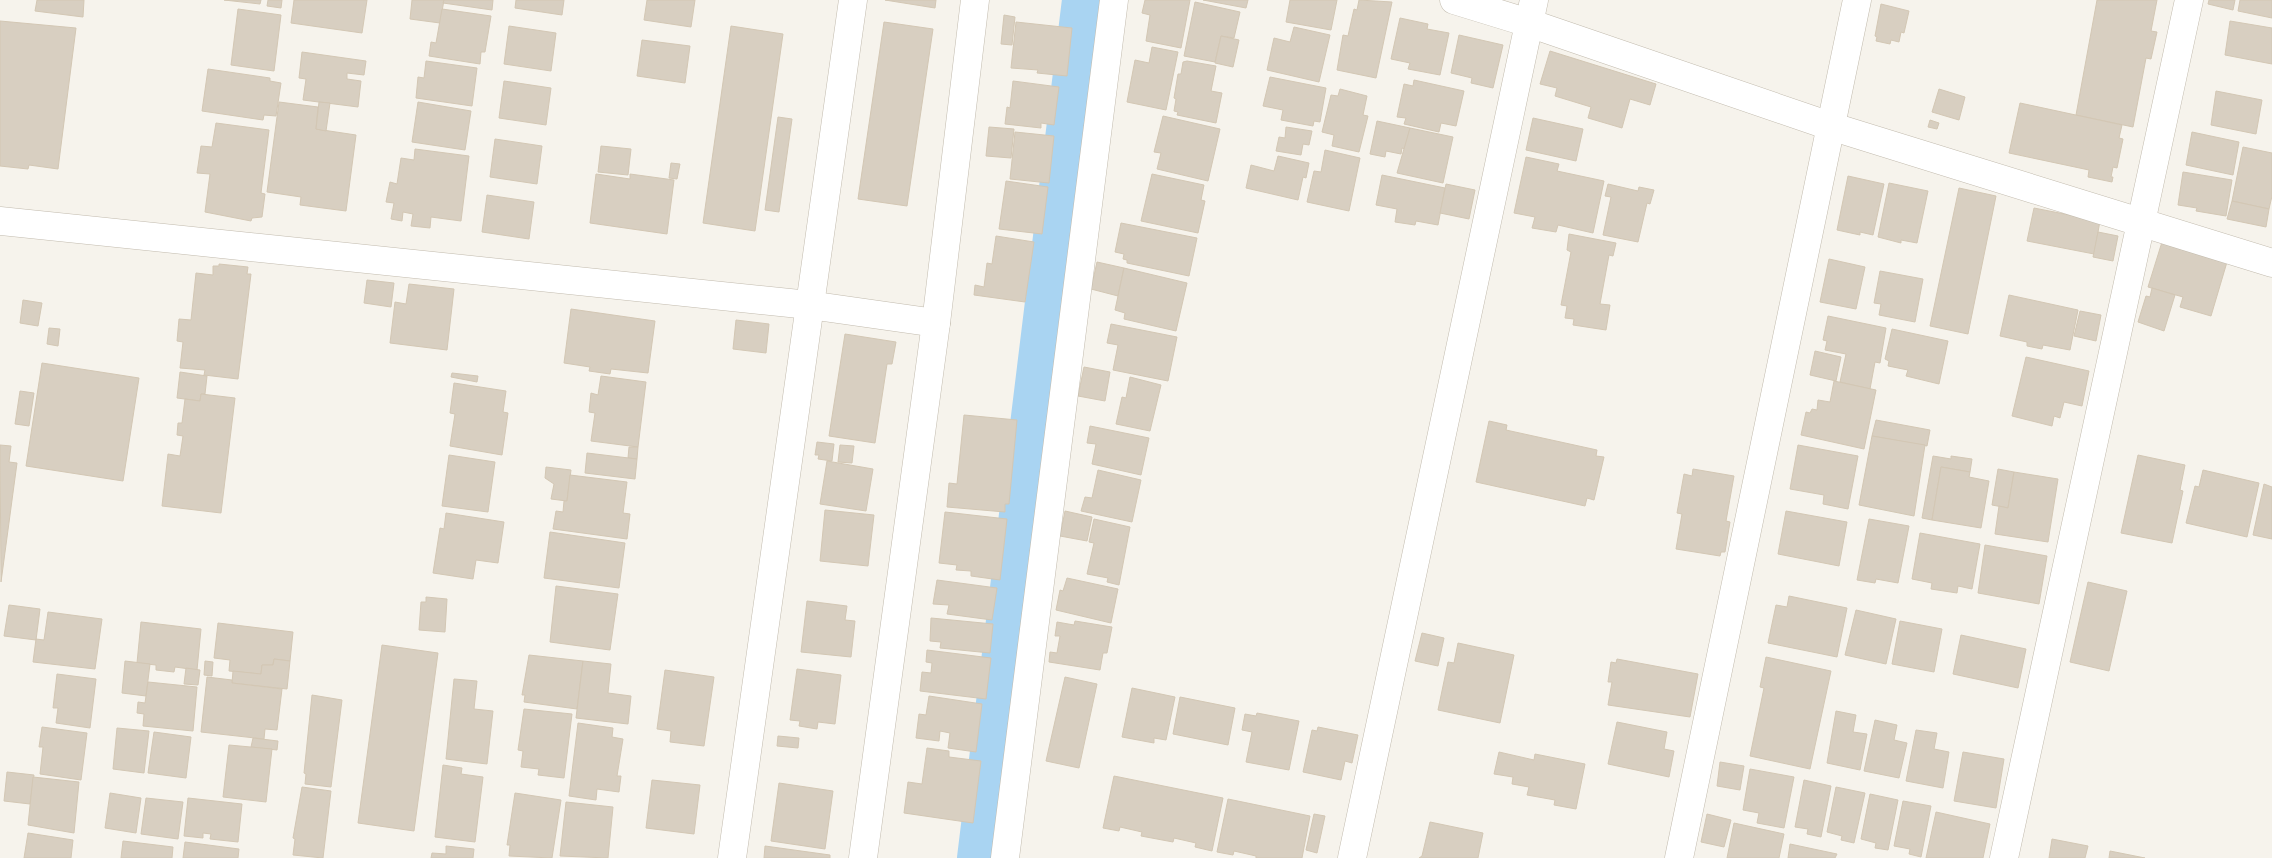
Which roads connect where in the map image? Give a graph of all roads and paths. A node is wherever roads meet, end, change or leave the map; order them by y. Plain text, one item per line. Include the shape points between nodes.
1 (853, 0) edge
2 (975, 0) edge
3 (1114, 0) edge
4 (1454, 0) edge
5 (1857, 0) edge
6 (2189, 0) edge
7 (1532, 11) edge
8 (1830, 126) junction
9 (0, 221) edge
10 (2140, 221) junction
11 (2272, 263) edge
12 (809, 305) junction
13 (936, 323) junction
14 (732, 858) edge
15 (863, 858) edge
16 (1005, 858) edge
17 (1352, 858) edge
18 (1679, 858) edge
19 (2004, 858) edge

1 - 12 street
2 - 13 street
3 - 16 street
4 - 7 street
5 - 8 street
6 - 10 street
7 - 8 street
7 - 17 street
8 - 10 street
8 - 18 street
9 - 12 street
10 - 11 street
10 - 19 street
12 - 13 street
12 - 14 street
13 - 15 street

